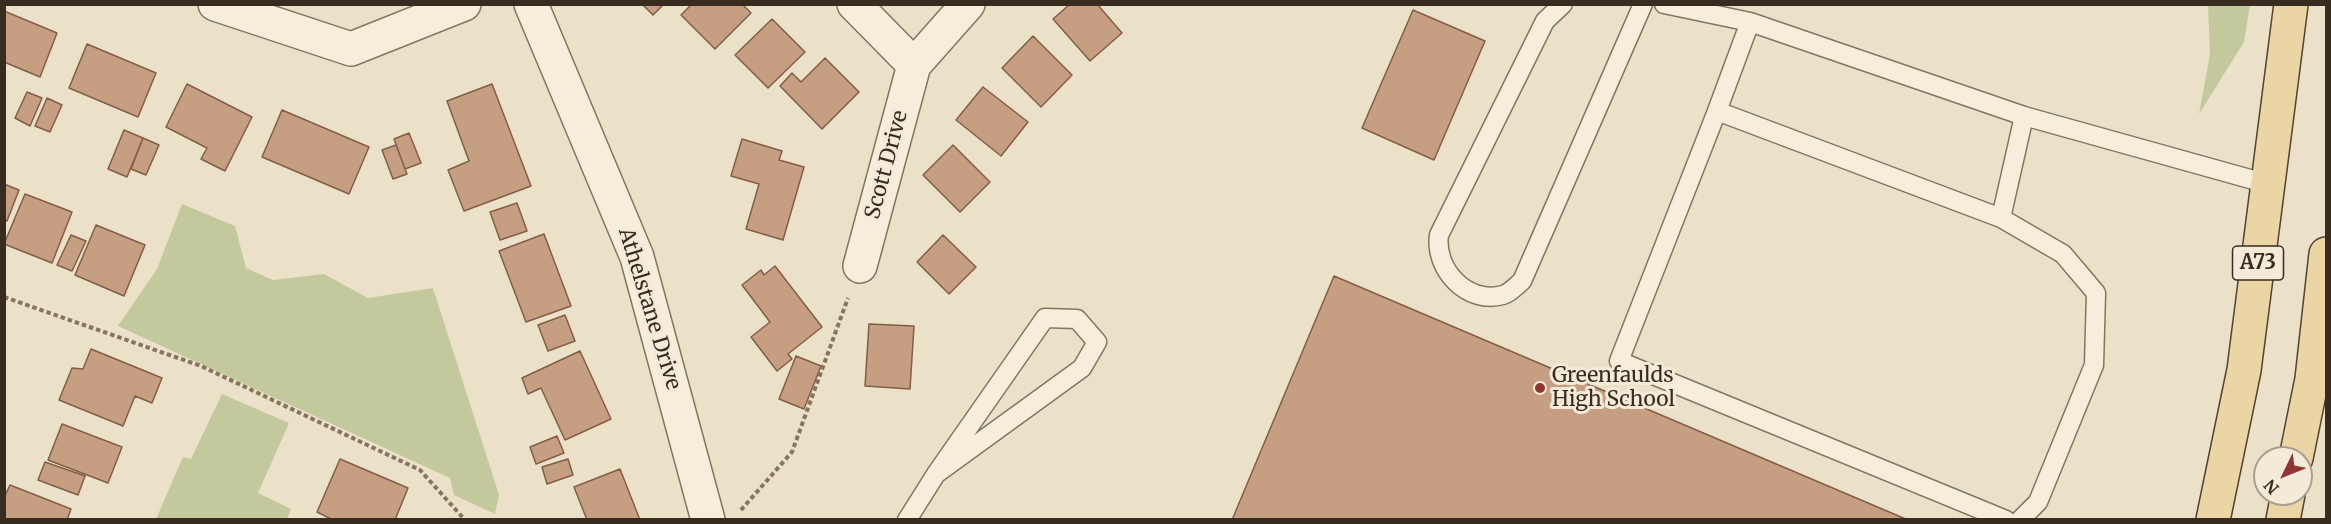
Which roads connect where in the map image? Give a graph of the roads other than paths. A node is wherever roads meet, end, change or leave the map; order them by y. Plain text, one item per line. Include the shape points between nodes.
1 (215, 4) edge
2 (464, 4) edge
3 (531, 4) edge
4 (854, 4) edge
5 (968, 4) edge
6 (1563, 4) edge
7 (1643, 4) edge
8 (1664, 4) edge
9 (2291, 4) edge
10 (1750, 22) junction
11 (914, 65) junction
12 (1717, 111) junction
13 (2024, 116) junction
14 (2268, 184) junction
15 (2001, 218) junction
16 (2326, 254) edge
17 (860, 266) road end
18 (2298, 446) edge
19 (936, 474) junction
20 (708, 519) edge
21 (908, 519) edge
22 (2006, 519) edge
23 (2020, 519) edge
24 (2212, 519) edge

1 - 2 street via 351,50
3 - 20 street, Athelstane Drive via 638,257
4 - 11 street
5 - 11 street, Scott Drive
6 - 7 lane via 1545,21 1439,235 1437,246 1442,264 1453,281 1471,293 1506,295 1522,281
8 - 10 lane
9 - 14 main road, A73
10 - 12 lane
10 - 13 lane
11 - 17 street, Scott Drive
12 - 15 lane
12 - 22 lane via 1620,361
13 - 14 lane
13 - 15 lane
14 - 24 main road, A73 via 2244,370
15 - 23 lane via 2062,254 2096,293 2094,364 2038,502
16 - 18 main road via 2312,379
19 - 19 lane via 1045,318 1077,319 1097,342 1082,368
19 - 21 lane

